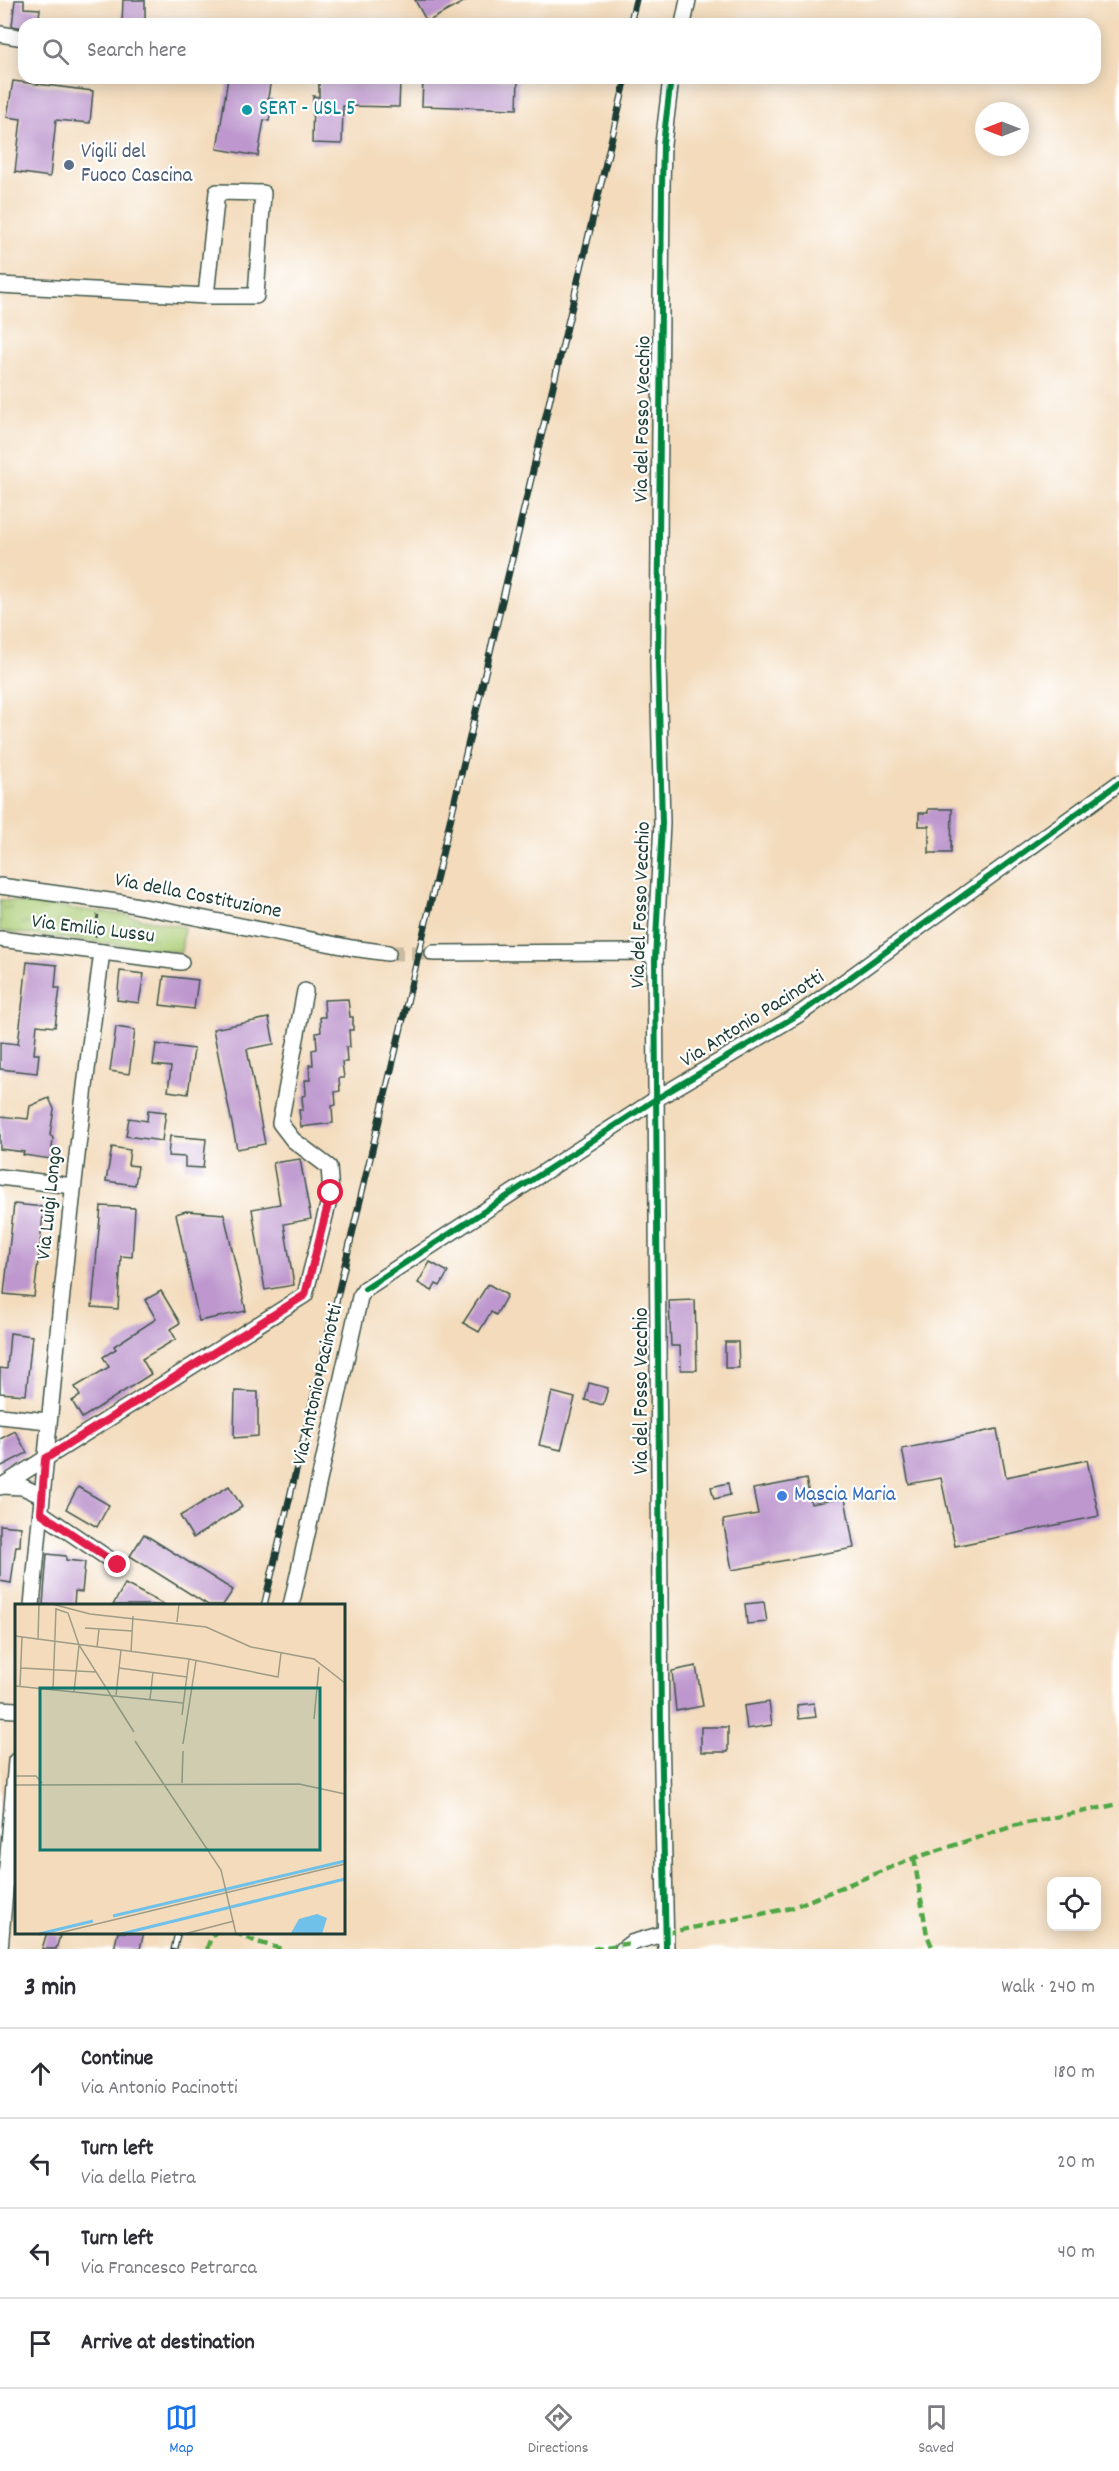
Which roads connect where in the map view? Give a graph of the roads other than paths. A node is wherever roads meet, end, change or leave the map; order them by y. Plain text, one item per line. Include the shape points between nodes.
1 (688, 0) edge
2 (684, 18) edge
3 (0, 34) edge
4 (18, 37) edge
5 (670, 84) edge
6 (0, 285) edge
7 (206, 296) junction
8 (1119, 783) edge
9 (0, 886) edge
10 (0, 939) edge
11 (98, 952) junction
12 (433, 952) tunnel mouth
13 (388, 953) tunnel mouth
14 (656, 960) junction
15 (181, 962) dead end
16 (305, 991) dead end
17 (656, 1099) junction
18 (0, 1177) edge
19 (73, 1186) junction
20 (0, 1416) edge
21 (48, 1421) junction
22 (45, 1459) junction
23 (1, 1487) edge
24 (42, 1496) junction
25 (41, 1513) junction
26 (118, 1565) dead end
27 (32, 1604) edge
28 (291, 1604) edge
29 (0, 1709) edge
30 (15, 1710) edge
31 (15, 1770) edge
32 (5, 1856) edge
33 (666, 1933) junction
34 (0, 1949) edge
35 (623, 1949) edge
36 (666, 1949) edge

1 - 2 street
3 - 4 street
5 - 14 street, Via del Fosso Vecchio via 662,176 658,664 662,823
6 - 7 street
7 - 7 street via 217,192 263,193 256,296
8 - 17 street, Via Antonio Pacinotti via 801,1013
9 - 13 street, Via della Costituzione via 99,900
10 - 11 street, Via Emilio Lussu
11 - 15 street, Via Emilio Lussu
11 - 19 street, Via Luigi Longo
12 - 14 street via 635,952 650,954
14 - 17 street, Via del Fosso Vecchio
16 - 22 street, Via Antonio Pacinotti via 280,1123 293,1140 329,1167 331,1179 331,1193 305,1295
17 - 28 street, Via Antonio Pacinotti via 365,1289 357,1309
17 - 33 street, Via del Fosso Vecchio
18 - 19 street
19 - 21 street, Via Luigi Longo
20 - 21 street
21 - 22 street, Via Luigi Longo
22 - 23 street, Via Antonio Pacinotti
22 - 24 street, Via Luigi Longo
23 - 24 street, Via Antonio Pacinotti via 23,1487
24 - 25 street, Via Luigi Longo
25 - 26 street
25 - 27 street, Via Luigi Longo
29 - 30 street
31 - 32 street
32 - 34 street
33 - 35 street
33 - 36 street, Via del Fosso Vecchio

